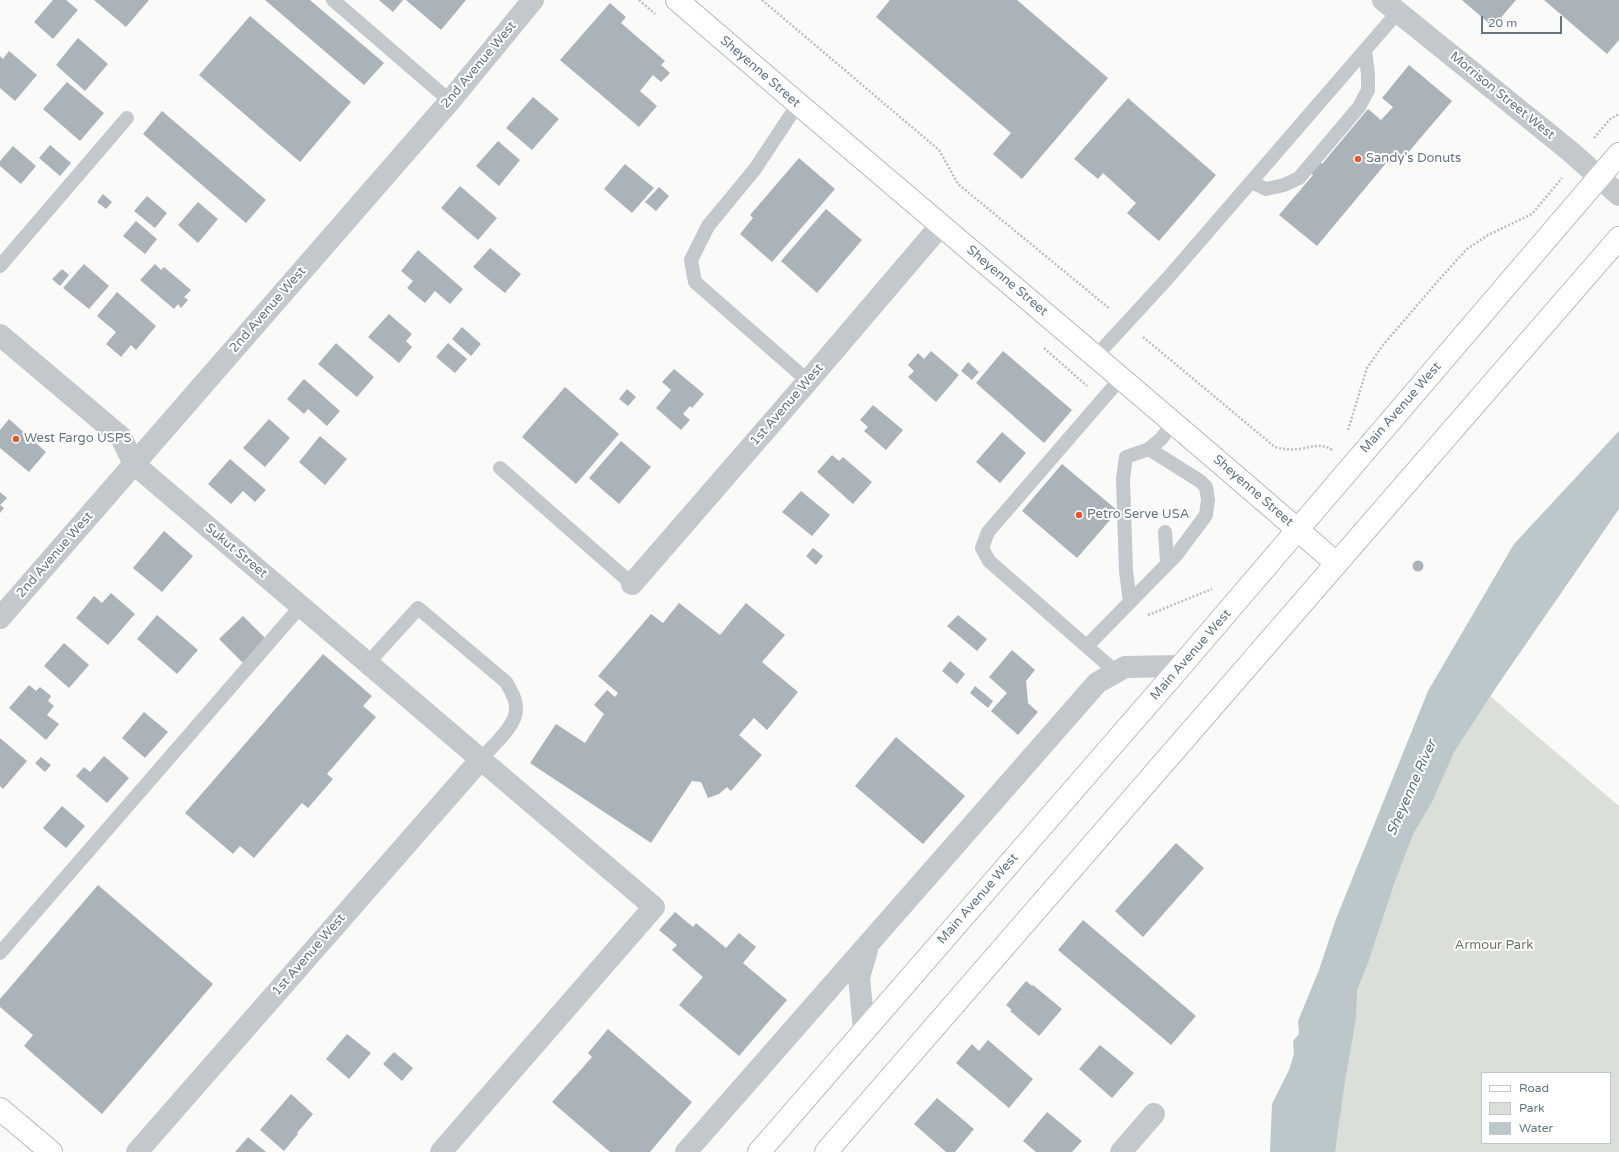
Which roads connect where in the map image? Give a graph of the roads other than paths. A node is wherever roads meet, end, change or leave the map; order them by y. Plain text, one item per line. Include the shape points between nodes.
1 (333, 0) edge
2 (533, 0) edge
3 (677, 0) edge
4 (1390, 6) edge
5 (1365, 50) junction
6 (450, 101) junction
7 (798, 104) junction
8 (127, 118) dead end
9 (1619, 154) edge
10 (1599, 177) junction
11 (1251, 182) junction
12 (1619, 195) edge
13 (941, 224) junction
14 (1619, 238) edge
15 (0, 266) edge
16 (0, 335) edge
17 (1096, 356) junction
18 (1121, 378) junction
19 (808, 381) junction
20 (1173, 423) junction
21 (1157, 458) junction
22 (134, 464) junction
23 (500, 468) dead end
24 (1298, 530) junction
25 (1165, 532) dead end
26 (1167, 563) junction
27 (1336, 563) junction
28 (632, 584) joint
29 (1130, 602) junction
30 (302, 606) junction
31 (0, 618) edge
32 (1087, 646) junction
33 (368, 663) junction
34 (1181, 666) junction
35 (1116, 672) junction
36 (481, 759) junction
37 (869, 945) junction
38 (0, 953) edge
39 (864, 1030) junction
40 (0, 1109) edge
41 (1154, 1114) dead end
42 (51, 1152) edge
43 (137, 1152) edge
44 (441, 1152) edge
45 (686, 1152) edge
46 (759, 1152) edge
47 (826, 1152) edge
48 (1121, 1152) edge

1 - 6 lane
2 - 6 street, 2nd Avenue West
3 - 7 main road, Sheyenne Street
4 - 5 lane
4 - 10 street, Morrison Street West
5 - 11 lane
5 - 11 lane via 1368,90 1359,107 1299,178 1284,186 1266,189
6 - 22 street, 2nd Avenue West
7 - 13 main road, Sheyenne Street
7 - 19 lane via 755,169 708,226 692,260 695,282
8 - 15 lane
9 - 10 main road, Main Avenue West
10 - 12 street, Morrison Street West
10 - 24 main road, Main Avenue West
11 - 17 lane
13 - 17 main road, Sheyenne Street
13 - 19 street, 1st Avenue West
14 - 27 main road
16 - 22 street, Sukut Street via 121,437
17 - 18 main road, Sheyenne Street
18 - 20 main road, Sheyenne Street
18 - 32 lane via 988,532 982,548 989,561
19 - 28 street, 1st Avenue West
20 - 21 lane via 1161,439
20 - 24 main road, Sheyenne Street
21 - 26 lane via 1200,481 1206,488 1208,500 1206,515 1177,554
21 - 29 lane via 1126,457 1122,479
22 - 30 street, Sukut Street
22 - 31 street, 2nd Avenue West
23 - 28 lane
24 - 27 main road, Sheyenne Street
24 - 34 main road, Main Avenue West
25 - 26 lane
26 - 29 lane
27 - 47 main road
29 - 32 lane
30 - 33 street, Sukut Street
30 - 38 lane
32 - 35 lane
33 - 36 street, Sukut Street
33 - 36 lane via 418,608 506,682 514,697 516,711 513,723
34 - 35 street via 1125,667
34 - 39 main road, Main Avenue West
35 - 37 street via 1097,683
36 - 43 street, 1st Avenue West
36 - 44 street, Sukut Street via 654,907
37 - 39 street via 859,977
37 - 45 street
39 - 46 main road, Main Avenue West
40 - 42 main road
41 - 48 street

